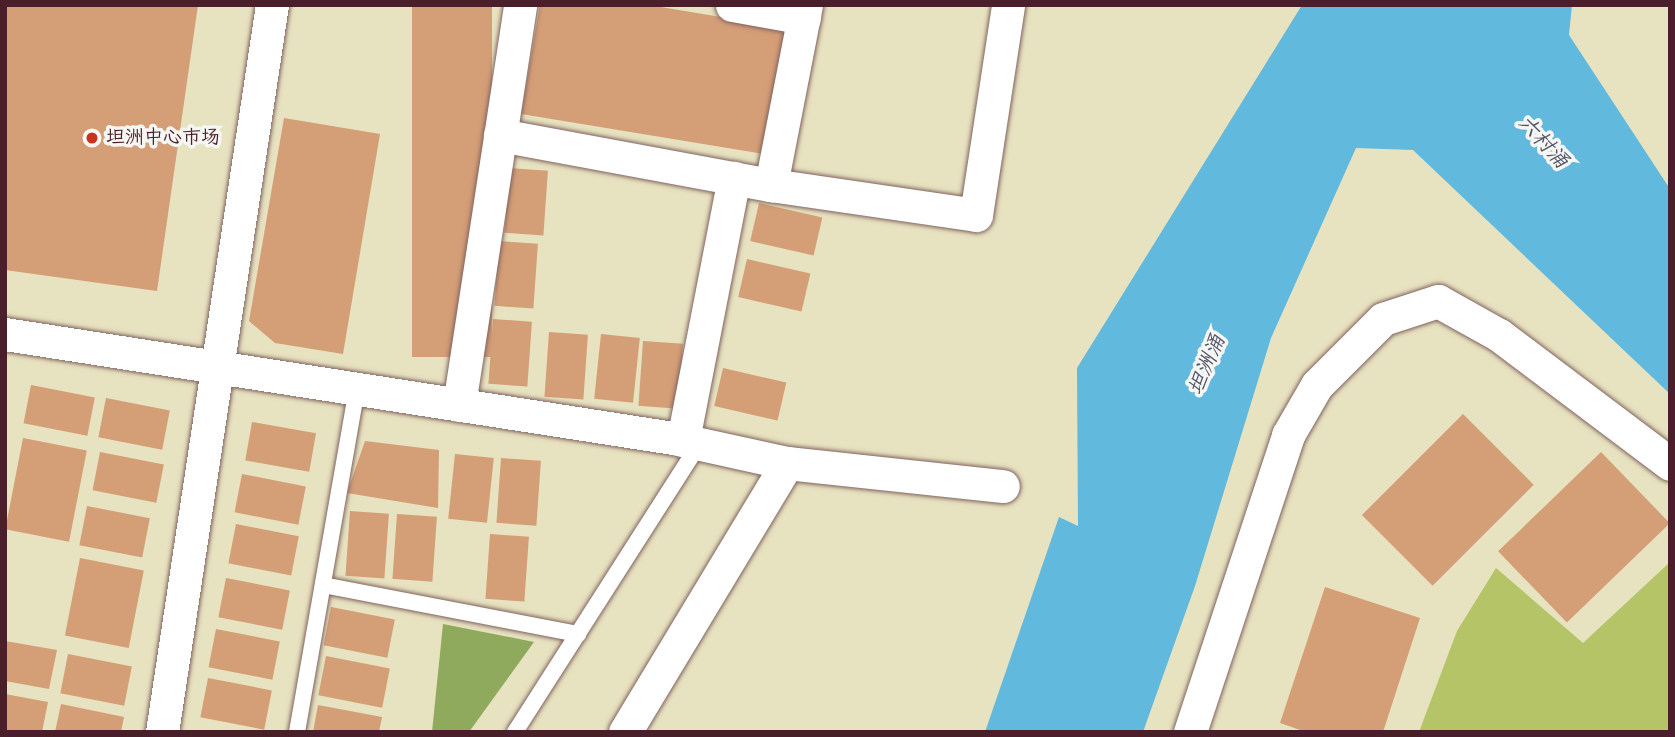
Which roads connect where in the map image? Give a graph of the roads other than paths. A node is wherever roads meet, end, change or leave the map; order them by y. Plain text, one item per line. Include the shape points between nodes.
1 (272, 5) edge
2 (520, 5) edge
3 (732, 5) edge
4 (1008, 5) edge
5 (805, 11) edge
6 (499, 135) junction
7 (734, 178) junction
8 (771, 185) junction
9 (6, 340) edge
10 (214, 367) junction
11 (357, 389) junction
12 (459, 405) junction
13 (691, 442) junction
14 (787, 463) junction
15 (1670, 464) edge
16 (1003, 486) dead end
17 (323, 585) junction
18 (578, 634) junction
19 (162, 732) edge
20 (298, 732) edge
21 (515, 732) edge
22 (625, 732) edge
23 (1190, 732) edge

1 - 10 street
2 - 6 street
3 - 5 street
4 - 8 street via 976,215
5 - 8 street
6 - 7 street
6 - 12 street
7 - 8 street
7 - 13 street
9 - 10 street
10 - 11 street
10 - 19 street
11 - 12 street
11 - 17 lane
12 - 13 street
13 - 14 street
13 - 18 lane
14 - 16 street
14 - 22 street
15 - 23 street via 1499,335 1438,301 1384,319 1317,385 1288,435
17 - 18 lane
17 - 20 lane
18 - 21 lane

